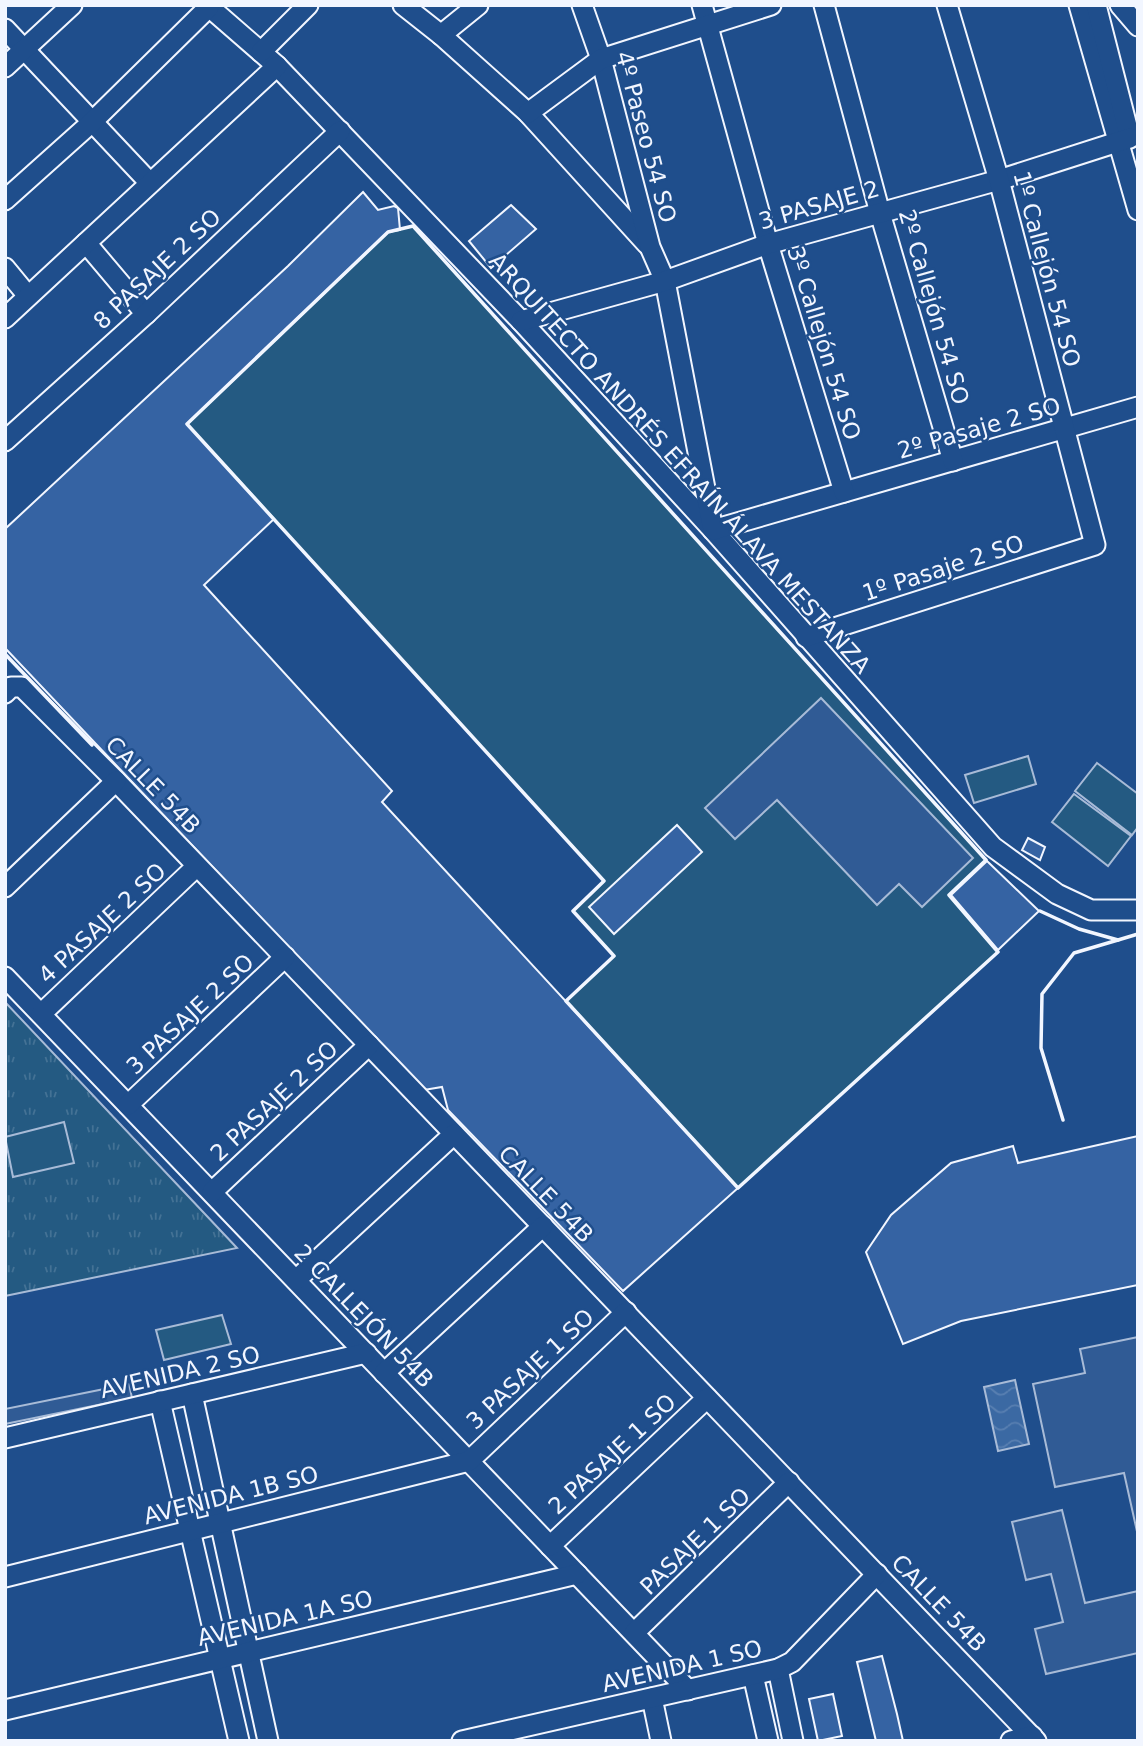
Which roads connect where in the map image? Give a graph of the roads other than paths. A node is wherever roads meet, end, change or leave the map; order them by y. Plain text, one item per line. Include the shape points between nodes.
1 (72, 5) edge
2 (308, 5) edge
3 (403, 5) edge
4 (478, 5) edge
5 (582, 5) edge
6 (771, 5) edge
7 (824, 5) edge
8 (947, 5) edge
9 (1079, 5) edge
10 (1096, 5) edge
11 (1120, 5) edge
12 (208, 6) edge
13 (704, 15) edge
14 (1138, 26) edge
15 (5, 29) edge
16 (441, 35) junction
17 (24, 49) junction
18 (261, 51) junction
19 (601, 59) junction
20 (277, 66) junction
21 (5, 68) edge
22 (528, 113) junction
23 (91, 123) junction
24 (340, 131) junction
25 (1124, 140) junction
26 (1138, 161) edge
27 (999, 180) junction
28 (150, 183) junction
29 (5, 200) edge
30 (1138, 210) edge
31 (880, 213) junction
32 (86, 243) junction
33 (768, 244) junction
34 (650, 247) junction
35 (5, 268) edge
36 (665, 281) junction
37 (28, 296) junction
38 (146, 314) junction
39 (5, 318) edge
40 (521, 321) junction
41 (1138, 407) edge
42 (1063, 429) junction
43 (7, 437) edge
44 (953, 461) junction
45 (844, 492) junction
46 (713, 530) junction
47 (1095, 545) joint
48 (806, 637) junction
49 (11, 689) edge
50 (116, 781) junction
51 (197, 866) junction
52 (5, 887) edge
53 (1138, 910) edge
54 (285, 957) junction
55 (5, 977) edge
56 (41, 1014) junction
57 (369, 1045) junction
58 (128, 1105) junction
59 (454, 1134) junction
60 (212, 1192) junction
61 (543, 1226) junction
62 (296, 1280) junction
63 (626, 1312) junction
64 (366, 1353) junction
65 (384, 1373) junction
66 (192, 1394) junction
67 (707, 1398) junction
68 (160, 1402) junction
69 (5, 1438) edge
70 (468, 1461) junction
71 (789, 1482) junction
72 (220, 1523) junction
73 (190, 1530) junction
74 (550, 1546) junction
75 (577, 1574) junction
76 (877, 1574) junction
77 (5, 1577) edge
78 (634, 1633) junction
79 (249, 1652) junction
80 (220, 1659) junction
81 (778, 1669) junction
82 (753, 1675) junction
83 (688, 1690) junction
84 (652, 1698) junction
85 (5, 1710) edge
86 (1034, 1738) edge
87 (239, 1741) edge
88 (268, 1741) edge
89 (462, 1741) edge
90 (661, 1741) edge
91 (768, 1741) edge
92 (793, 1741) edge
93 (1011, 1741) edge

1 - 17 street
2 - 18 street
3 - 16 street
4 - 16 street
5 - 19 street, 4º Paseo 54 SO
6 - 13 street
7 - 31 street, 2º Callejón 54 SO
8 - 27 street, 1º Callejón 54 SO
9 - 25 street
10 - 25 street
11 - 14 street
12 - 18 street, ARQUITECTO ANDRÉS EFRAÍN ÁLAVA MESTANZA
12 - 23 street
13 - 19 street
13 - 33 street, 3º Callejón 54 SO
15 - 17 street
16 - 22 street
17 - 21 street
17 - 23 street
18 - 20 street, ARQUITECTO ANDRÉS EFRAÍN ÁLAVA MESTANZA
19 - 22 street
19 - 34 street, 4º Paseo 54 SO
20 - 24 street, ARQUITECTO ANDRÉS EFRAÍN ÁLAVA MESTANZA
20 - 28 street
22 - 34 street
23 - 28 street
23 - 29 street
24 - 38 street, 8 PASAJE 2 SO
24 - 40 street, ARQUITECTO ANDRÉS EFRAÍN ÁLAVA MESTANZA
25 - 26 street
25 - 27 street, 3 PASAJE 2
25 - 30 street
27 - 31 street, 3 PASAJE 2
27 - 42 street, 1º Callejón 54 SO
28 - 32 street
31 - 33 street, 3 PASAJE 2
31 - 44 street, 2º Callejón 54 SO
32 - 37 street
32 - 38 street
33 - 36 street, 3 PASAJE 2
33 - 45 street, 3º Callejón 54 SO
34 - 36 street, 4º Paseo 54 SO
35 - 37 street
36 - 40 street, 3 PASAJE 2
36 - 46 street, 4º Paseo 54 SO
37 - 39 street
38 - 43 street, 8 PASAJE 2 SO
40 - 46 street, ARQUITECTO ANDRÉS EFRAÍN ÁLAVA MESTANZA
41 - 42 street, 2º Pasaje 2 SO
42 - 44 street, 2º Pasaje 2 SO
42 - 47 street, 1º Callejón 54 SO
44 - 45 street, 2º Pasaje 2 SO
45 - 46 street, 2º Pasaje 2 SO
46 - 48 street, ARQUITECTO ANDRÉS EFRAÍN ÁLAVA MESTANZA
47 - 48 street, 1º Pasaje 2 SO
48 - 53 street, ARQUITECTO ANDRÉS EFRAÍN ÁLAVA MESTANZA via 993,847 1057,894 1091,910
49 - 50 street, CALLE 54B via 22,687
50 - 51 street, CALLE 54B
50 - 52 street
51 - 54 street, CALLE 54B
51 - 56 street, 4 PASAJE 2 SO
54 - 57 street, CALLE 54B
54 - 58 street, 3 PASAJE 2 SO
55 - 56 street, 2 CALLEJÓN 54B
56 - 58 street, 2 CALLEJÓN 54B
57 - 59 street, CALLE 54B
57 - 60 street, 2 PASAJE 2 SO
58 - 60 street, 2 CALLEJÓN 54B
59 - 61 street, CALLE 54B
59 - 62 street
60 - 62 street, 2 CALLEJÓN 54B
61 - 63 street, CALLE 54B
61 - 65 street
62 - 64 street, 2 CALLEJÓN 54B
63 - 67 street, CALLE 54B
63 - 70 street, 3 PASAJE 1 SO
64 - 65 street, 2 CALLEJÓN 54B
64 - 66 street, AVENIDA 2 SO
65 - 70 street, 2 CALLEJÓN 54B
66 - 68 street, AVENIDA 2 SO
66 - 72 street
67 - 71 street, CALLE 54B
67 - 74 street, 2 PASAJE 1 SO
68 - 69 street, AVENIDA 2 SO
68 - 73 street
70 - 72 street, AVENIDA 1B SO
70 - 74 street, 2 CALLEJÓN 54B
71 - 76 street, CALLE 54B
71 - 78 street, PASAJE 1 SO
72 - 73 street, AVENIDA 1B SO
72 - 79 street
73 - 77 street, AVENIDA 1B SO
73 - 80 street
74 - 75 street, 2 CALLEJÓN 54B
75 - 78 street, 2 CALLEJÓN 54B
75 - 79 street, AVENIDA 1A SO
76 - 81 street, AVENIDA 1 SO via 792,1662
76 - 86 street, CALLE 54B
78 - 83 street, 2 CALLEJÓN 54B
79 - 80 street, AVENIDA 1A SO
79 - 88 street
80 - 85 street, AVENIDA 1A SO
80 - 87 street
81 - 82 street, AVENIDA 1 SO
81 - 92 street
82 - 83 street, AVENIDA 1 SO
82 - 91 street
83 - 84 street, AVENIDA 1 SO
84 - 89 street, AVENIDA 1 SO
84 - 90 street
86 - 93 street

